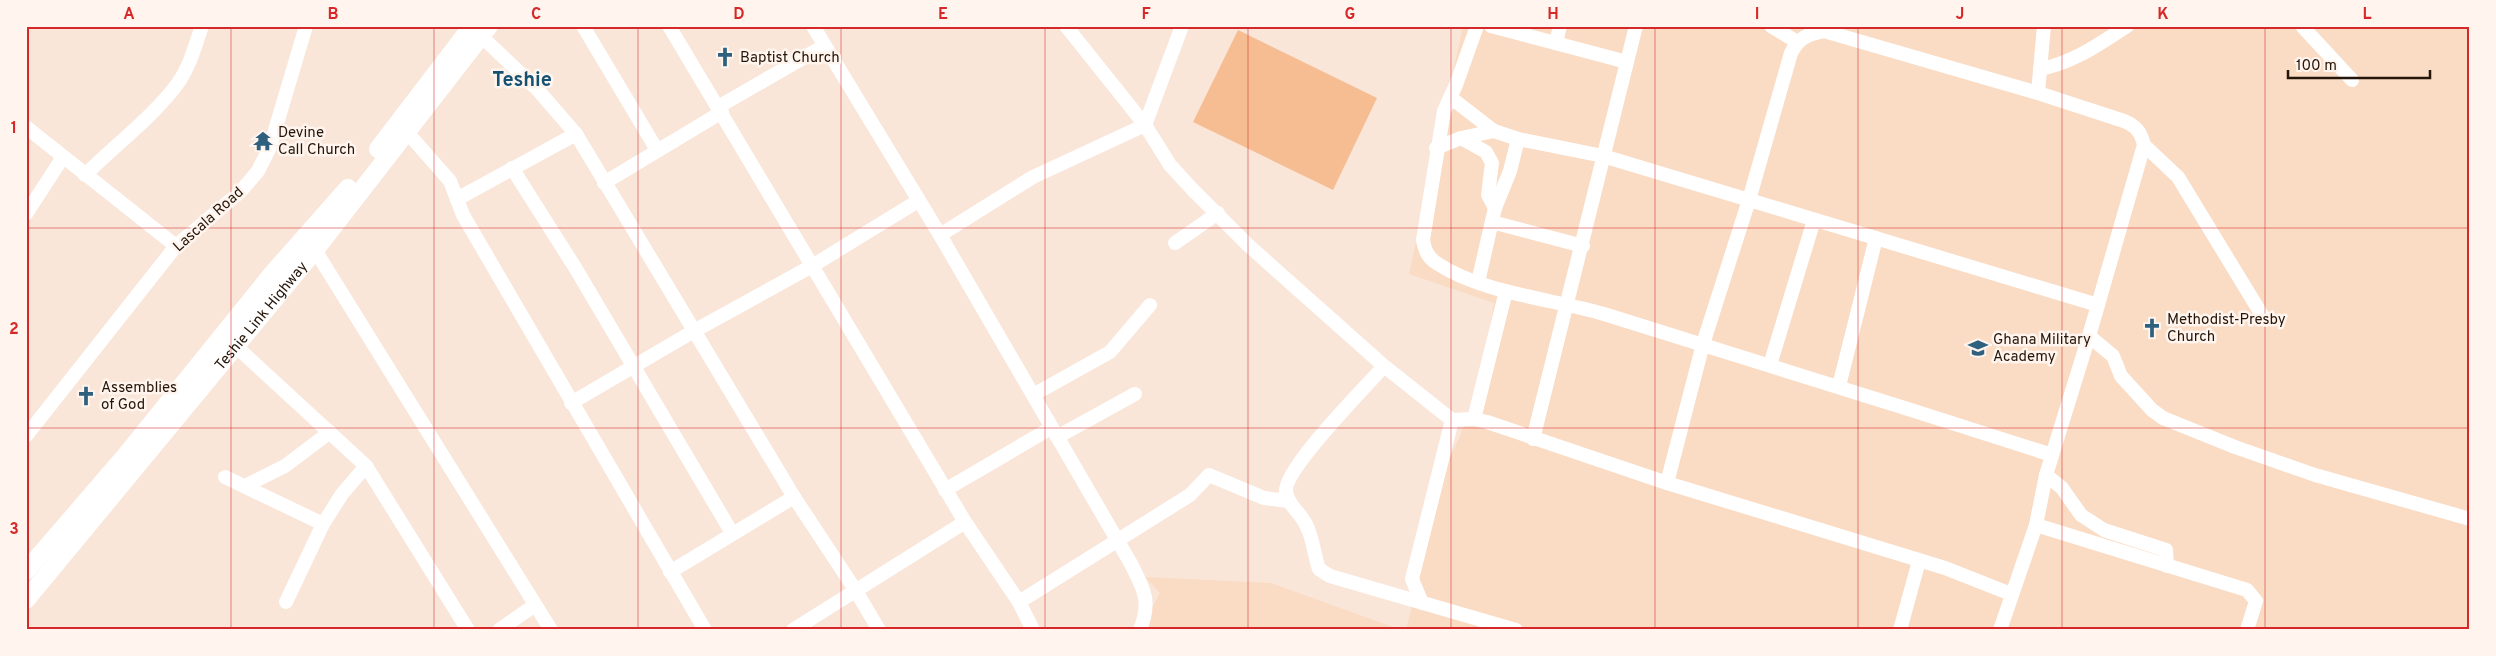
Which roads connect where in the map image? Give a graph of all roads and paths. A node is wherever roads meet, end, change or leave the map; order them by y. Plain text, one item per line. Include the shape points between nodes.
1 (202, 26) edge
2 (306, 26) edge
3 (583, 26) edge
4 (669, 26) edge
5 (813, 26) edge
6 (1066, 26) edge
7 (1182, 26) edge
8 (1477, 26) edge
9 (1491, 26) edge
10 (1560, 26) edge
11 (1636, 26) edge
12 (1771, 26) edge
13 (2044, 26) edge
14 (2127, 26) edge
15 (2302, 26) edge
16 (481, 30) edge
17 (1520, 30) edge
18 (1797, 42) junction
19 (1556, 43) junction
20 (824, 46) junction
21 (1627, 62) junction
22 (2040, 69) junction
23 (2352, 80) dead end
24 (2038, 93) junction
25 (1450, 97) junction
26 (720, 110) junction
27 (1145, 125) junction
28 (26, 128) edge
29 (406, 131) junction
30 (1494, 131) junction
31 (576, 134) junction
32 (1461, 138) junction
33 (1518, 139) junction
34 (2144, 145) junction
35 (1436, 148) junction
36 (657, 150) junction
37 (1603, 156) junction
38 (63, 157) junction
39 (512, 168) junction
40 (85, 175) junction
41 (604, 183) junction
42 (457, 199) junction
43 (1749, 200) junction
44 (918, 201) junction
45 (1218, 213) junction
46 (26, 214) edge
47 (1494, 215) junction
48 (1814, 220) junction
49 (940, 235) junction
50 (1876, 238) junction
51 (311, 243) junction
52 (1175, 244) dead end
53 (176, 246) junction
54 (1583, 246) junction
55 (812, 266) junction
56 (1478, 282) junction
57 (1506, 291) junction
58 (1567, 303) junction
59 (1150, 305) dead end
60 (2098, 305) junction
61 (2266, 320) dead end
62 (694, 331) junction
63 (2089, 336) junction
64 (229, 340) junction
65 (1703, 344) junction
66 (634, 365) junction
67 (1770, 365) junction
68 (1384, 366) junction
69 (1839, 386) junction
70 (1135, 394) dead end
71 (1033, 395) junction
72 (571, 403) junction
73 (1474, 419) junction
74 (1452, 420) junction
75 (330, 432) junction
76 (1054, 433) junction
77 (26, 436) edge
78 (1533, 439) junction
79 (2052, 455) junction
80 (366, 466) junction
81 (2046, 475) junction
82 (225, 477) dead end
83 (1667, 483) junction
84 (245, 486) junction
85 (945, 490) junction
86 (794, 497) junction
87 (1288, 501) junction
88 (2470, 519) edge
89 (965, 522) junction
90 (323, 524) junction
91 (2036, 525) junction
92 (732, 533) junction
93 (1117, 539) junction
94 (1919, 561) junction
95 (2167, 566) junction
96 (26, 571) edge
97 (670, 572) junction
98 (1412, 578) junction
99 (856, 591) junction
100 (1390, 594) junction
101 (2011, 594) junction
102 (26, 600) edge
103 (286, 602) dead end
104 (1019, 602) junction
105 (1422, 602) junction
106 (535, 605) junction
107 (468, 630) edge
108 (499, 630) edge
109 (551, 630) edge
110 (705, 630) edge
111 (793, 630) edge
112 (878, 630) edge
113 (1033, 630) edge
114 (1140, 630) edge
115 (1516, 630) edge
116 (1900, 630) edge
117 (2000, 630) edge
118 (2247, 630) edge

1 - 40 street via 189,64 178,83
2 - 53 street, Lascala Road via 270,147 258,171 240,192
3 - 36 street
4 - 26 street
5 - 20 street
6 - 27 street
7 - 27 street
8 - 25 street
9 - 17 street
10 - 19 street
11 - 21 street
12 - 18 street
13 - 22 street
14 - 22 street via 2081,56
15 - 23 street
16 - 29 main road, Teshie Link Highway
16 - 31 street
16 - 51 main road, Teshie Link Highway via 340,198
17 - 19 street
18 - 24 street via 1808,34 1824,31
18 - 43 street via 1791,53
19 - 21 street
20 - 26 street
20 - 44 street
21 - 37 street
22 - 24 street
24 - 34 street via 2135,126
25 - 30 street
25 - 35 street
26 - 36 street
26 - 55 street
27 - 45 street via 1170,165
27 - 49 street via 1033,176
28 - 38 street
29 - 42 street via 450,181
29 - 51 main road, Teshie Link Highway
30 - 32 street
30 - 33 street
31 - 39 street
31 - 41 street
32 - 35 street
32 - 47 street via 1486,152 1492,163 1488,195
33 - 37 street
33 - 47 street
34 - 60 street
34 - 61 street via 2178,178
35 - 56 street via 1424,251 1438,264
36 - 41 street
37 - 43 street
37 - 54 street
38 - 40 street
38 - 46 street
39 - 42 street
39 - 66 street
40 - 53 street
41 - 62 street
42 - 72 street via 463,216
43 - 48 street
43 - 65 street
44 - 49 street
44 - 55 street
45 - 52 street
45 - 68 street via 1248,245
47 - 54 street
47 - 56 street
48 - 50 street
48 - 67 street
49 - 71 street
50 - 60 street
50 - 69 street
51 - 64 main road, Teshie Link Highway
51 - 106 street
53 - 77 street, Lascala Road
54 - 58 street
55 - 62 street
55 - 85 street
56 - 57 street
57 - 58 street
57 - 73 street
58 - 65 street
58 - 78 street
59 - 71 street via 1110,352
60 - 63 street
62 - 66 street
62 - 86 street
63 - 79 street
63 - 88 street via 2113,356 2121,376 2163,418 2315,475
64 - 75 street
64 - 96 main road, Teshie Link Highway
64 - 102 main road, Teshie Link Highway
65 - 67 street
65 - 83 street
66 - 72 street
66 - 92 street
67 - 69 street
68 - 74 street
68 - 87 street via 1306,453 1289,478
69 - 79 street
70 - 76 street
71 - 76 street
72 - 97 street
73 - 74 street
73 - 78 street
74 - 98 street
75 - 80 street
75 - 84 street via 286,466
76 - 85 street
76 - 93 street
78 - 83 street
79 - 81 street
80 - 90 street via 342,494
80 - 107 street
81 - 91 street
81 - 95 street via 2062,488 2081,515 2104,530 2166,550
82 - 84 street
83 - 94 street
84 - 90 street
85 - 89 street
86 - 92 street
86 - 99 street
87 - 93 street via 1264,498 1212,474 1190,496
87 - 100 street via 1312,536 1320,569 1330,576
89 - 99 street
89 - 104 street
90 - 103 street
91 - 95 street
91 - 101 street
92 - 97 street
93 - 104 street
93 - 114 street via 1144,592 1147,608
94 - 101 street
94 - 116 street
95 - 118 street via 2247,590 2256,601
97 - 110 street
98 - 100 street
98 - 105 street
99 - 111 street
99 - 112 street
100 - 105 street
101 - 117 street
104 - 113 street
105 - 115 street
106 - 108 street
106 - 109 street

